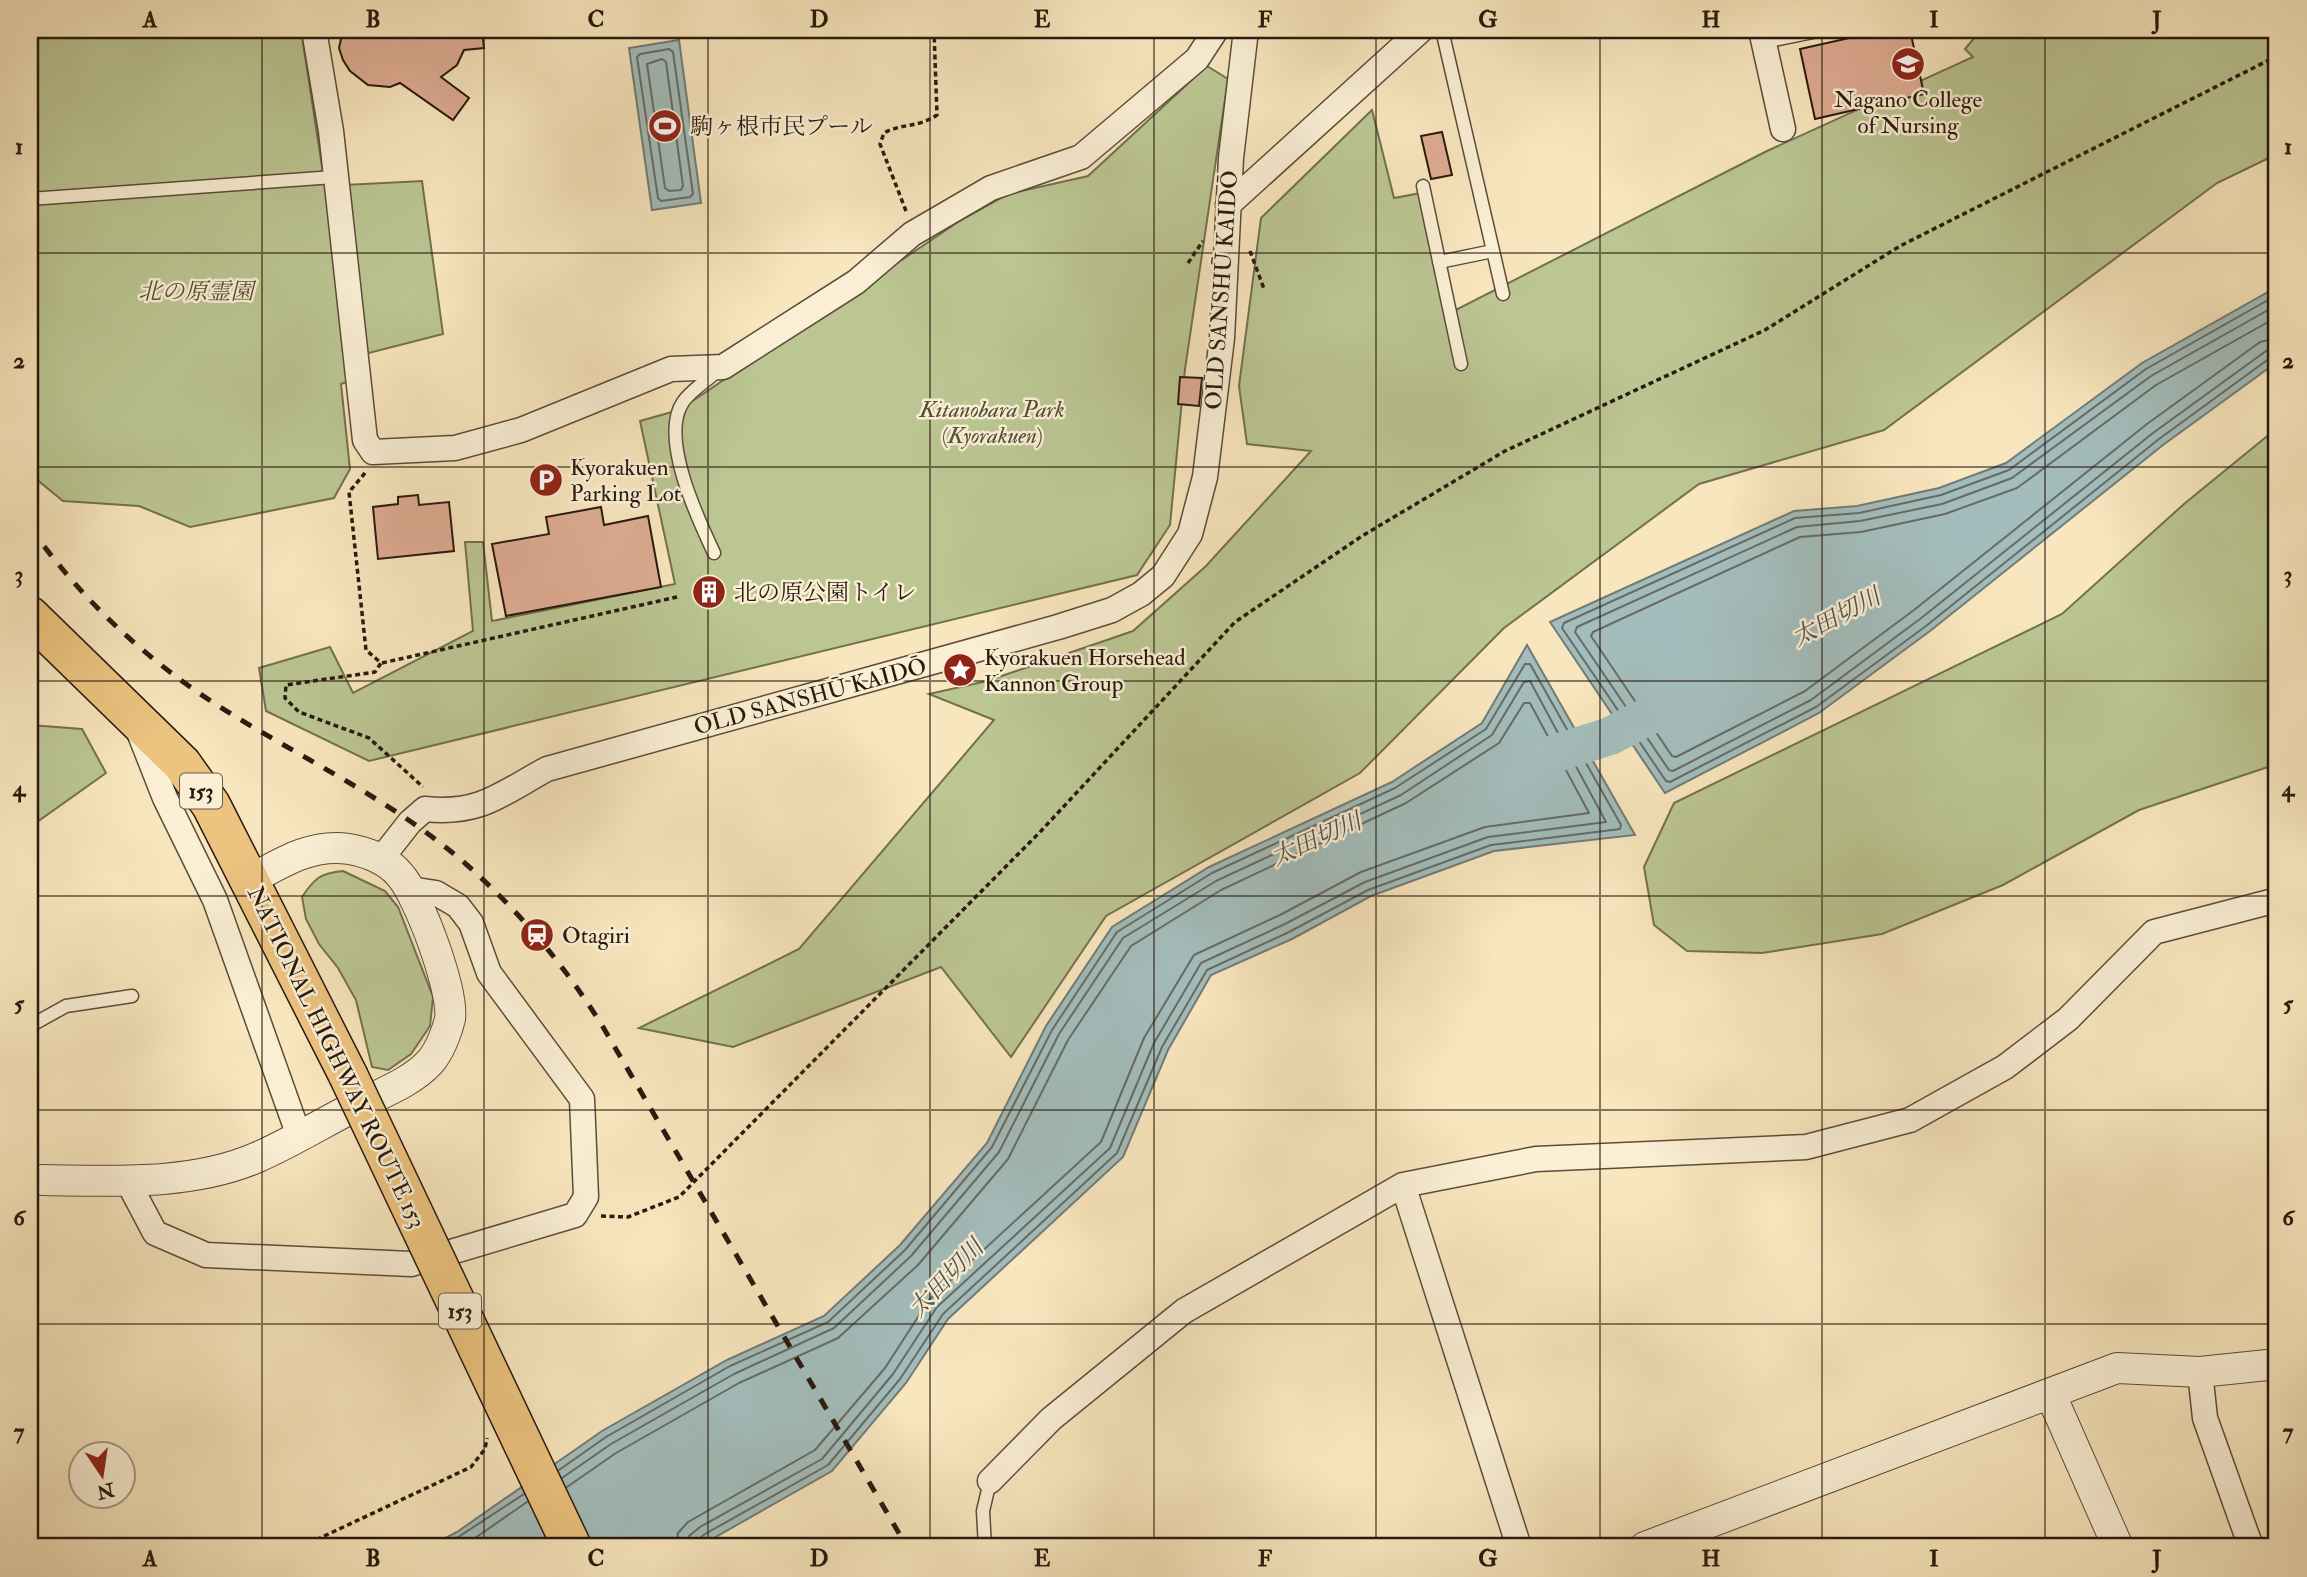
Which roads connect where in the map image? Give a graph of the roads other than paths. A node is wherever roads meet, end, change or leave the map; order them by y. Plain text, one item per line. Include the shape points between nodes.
1 (314, 30) edge
2 (1216, 30) edge
3 (1246, 30) edge
4 (1421, 30) edge
5 (1442, 30) edge
6 (1823, 30) edge
7 (1763, 36) edge
8 (1783, 129) dead end
9 (334, 177) junction
10 (1423, 186) dead end
11 (30, 200) edge
12 (1228, 205) junction
13 (1493, 251) junction
14 (1439, 262) junction
15 (1503, 294) dead end
16 (1461, 364) dead end
17 (723, 367) junction
18 (715, 553) dead end
19 (30, 616) edge
20 (134, 715) junction
21 (381, 859) junction
22 (250, 880) junction
23 (410, 889) junction
24 (2277, 900) edge
25 (132, 996) dead end
26 (30, 1026) edge
27 (299, 1136) junction
28 (34, 1177) edge
29 (128, 1182) junction
30 (1404, 1185) junction
31 (2277, 1364) edge
32 (2200, 1372) junction
33 (2050, 1395) junction
34 (990, 1481) joint
35 (572, 1547) edge
36 (985, 1547) edge
37 (1519, 1547) edge
38 (1645, 1547) edge
39 (2118, 1547) edge
40 (2251, 1547) edge

1 - 9 street
2 - 17 street via 1197,59 1081,157 991,188 920,229 856,282
3 - 12 street, OLD SANSHŪ KAIDŌ
4 - 12 street
5 - 13 lane
6 - 7 lane
7 - 8 street
9 - 11 lane
9 - 17 street via 365,440 373,452 454,448 521,430 671,369
10 - 14 lane
12 - 21 street, OLD SANSHŪ KAIDŌ via 1222,338 1205,477 1190,534 1163,576 1141,594 1112,610 1058,627 547,769 478,806 453,812 425,809
13 - 14 lane
13 - 15 lane
14 - 16 lane
17 - 18 lane via 683,402 673,430 692,508
19 - 20 highway, NATIONAL HIGHWAY ROUTE 153 / 153
20 - 22 highway, NATIONAL HIGHWAY ROUTE 153 / 153 via 181,764 211,805
20 - 27 street via 160,787 215,900
21 - 22 street via 349,849 319,848
21 - 23 street
22 - 35 highway, NATIONAL HIGHWAY ROUTE 153 / 153, bridge via 348,1074
23 - 27 street via 447,987 450,1017 443,1038 430,1062 396,1086
23 - 29 street via 436,893 458,905 471,923 489,973 582,1099 586,1197 575,1215 411,1264 206,1255 155,1233
24 - 30 street via 2154,932 2068,1019 2005,1067 1910,1120 1806,1147 1536,1158
25 - 26 lane via 66,1006
27 - 29 street via 218,1170
28 - 29 street
30 - 34 street via 1184,1311 1051,1419
30 - 37 street
31 - 32 street
32 - 33 street via 2117,1368
32 - 40 street via 2205,1418
33 - 38 street
33 - 39 street
34 - 36 lane via 983,1511

